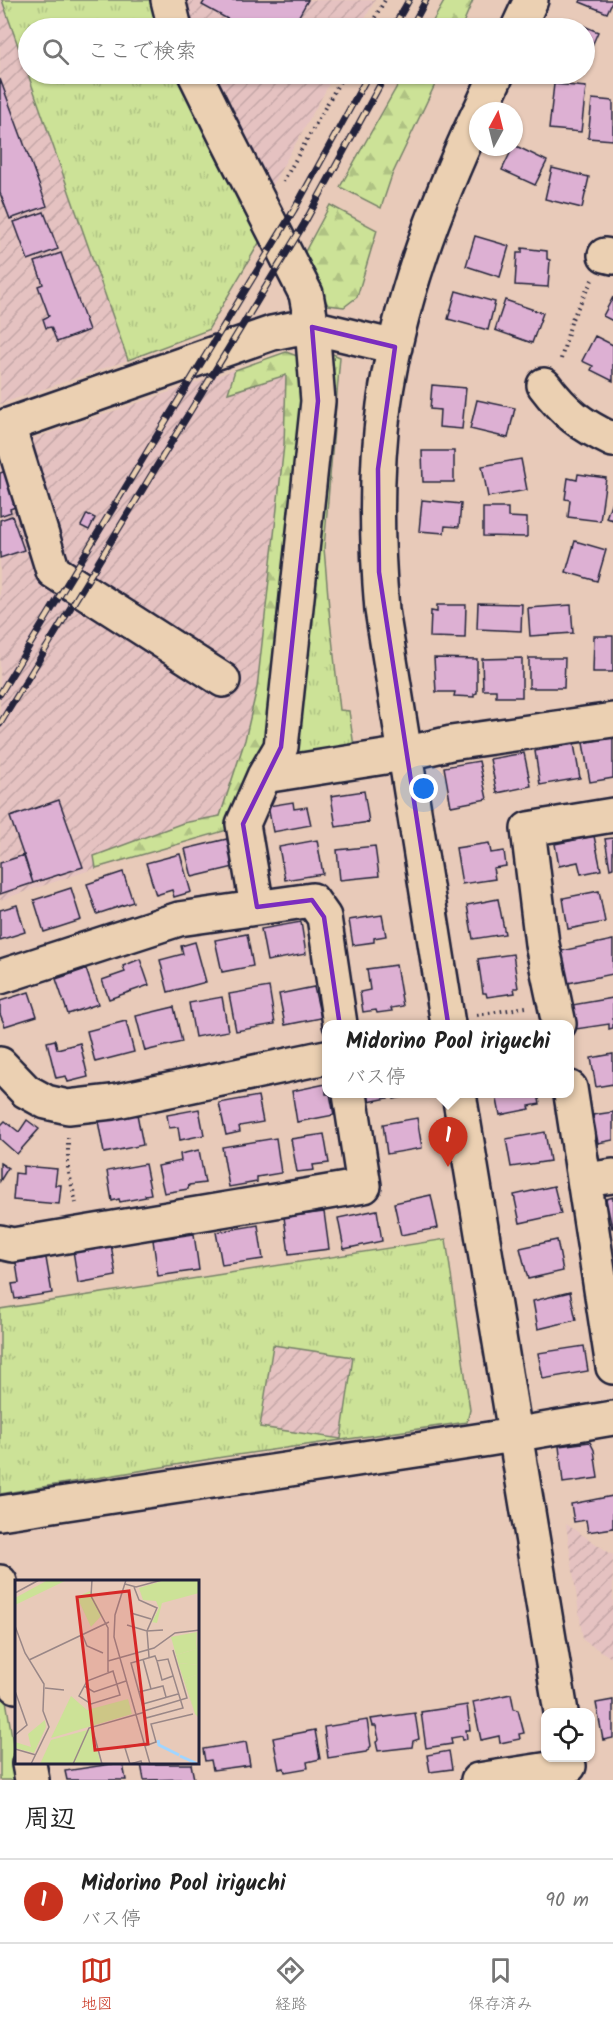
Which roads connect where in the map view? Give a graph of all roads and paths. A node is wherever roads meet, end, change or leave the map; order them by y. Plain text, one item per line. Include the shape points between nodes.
1 (168, 0) edge
2 (385, 0) edge
3 (531, 0) edge
4 (172, 18) edge
5 (375, 18) edge
6 (523, 18) edge
7 (200, 84) edge
8 (338, 84) edge
9 (492, 84) edge
10 (484, 102) edge
11 (469, 135) edge
12 (265, 214) junction
13 (609, 256) edge
14 (312, 327) junction
15 (395, 346) junction
16 (549, 392) joint
17 (4, 426) edge
18 (613, 440) edge
19 (223, 680) dead end
20 (613, 720) edge
21 (404, 754) junction
22 (264, 776) junction
23 (613, 815) edge
24 (257, 907) junction
25 (0, 977) edge
26 (556, 1014) edge
27 (339, 1020) edge
28 (461, 1020) edge
29 (322, 1058) edge
30 (0, 1064) edge
31 (351, 1098) edge
32 (460, 1098) edge
33 (573, 1098) edge
34 (68, 1107) junction
35 (599, 1178) edge
36 (82, 1233) junction
37 (0, 1242) edge
38 (609, 1322) edge
39 (613, 1367) edge
40 (613, 1418) edge
41 (515, 1435) junction
42 (0, 1512) edge
43 (0, 1582) edge
44 (15, 1680) edge
45 (560, 1708) edge
46 (29, 1765) edge
47 (570, 1768) edge
48 (32, 1780) edge
49 (478, 1780) edge

1 - 4 street
2 - 5 path
3 - 6 street
7 - 12 street
8 - 12 path
9 - 10 street
11 - 15 street via 422,252
12 - 14 street via 306,294
13 - 16 path via 572,319
14 - 15 street
14 - 17 street via 272,333
14 - 22 street via 318,401 292,649 281,747
15 - 21 street via 378,469 378,560
16 - 18 street via 563,410
17 - 19 street via 53,571
20 - 21 street via 451,743
21 - 22 street
21 - 28 street
22 - 24 street via 243,824
23 - 26 street via 528,829 542,944
24 - 25 street via 178,919
24 - 27 street via 312,900 324,917
26 - 28 path
29 - 34 street via 112,1102
30 - 34 street via 26,1091 46,1102
31 - 36 street via 364,1186
32 - 41 street
33 - 35 street
34 - 36 path via 68,1169
35 - 38 street
36 - 37 street via 13,1245
38 - 39 street
40 - 41 street
41 - 42 street
41 - 45 street
43 - 44 street
46 - 48 street
47 - 49 street

